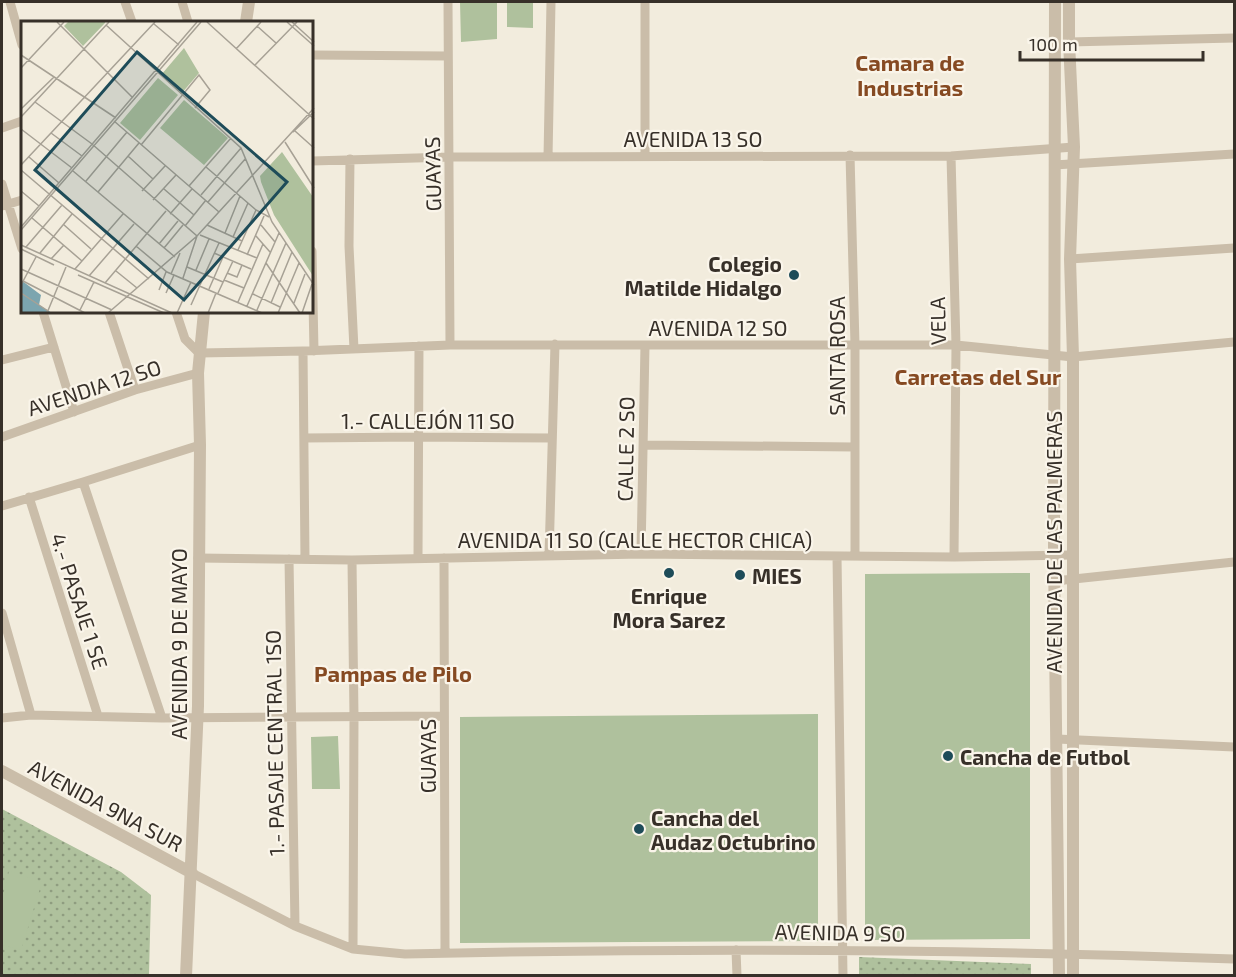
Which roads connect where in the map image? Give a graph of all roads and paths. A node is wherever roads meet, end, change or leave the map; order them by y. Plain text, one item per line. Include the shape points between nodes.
1 (10, 2) edge
2 (125, 2) edge
3 (182, 2) edge
4 (249, 2) edge
5 (448, 2) edge
6 (551, 2) edge
7 (645, 2) edge
8 (1055, 2) edge
9 (1069, 2) edge
10 (132, 21) edge
11 (188, 21) edge
12 (246, 21) edge
13 (1234, 38) edge
14 (21, 41) edge
15 (1069, 42) junction
16 (314, 55) edge
17 (447, 56) junction
18 (21, 121) edge
19 (2, 128) edge
20 (1074, 147) junction
21 (1054, 150) junction
22 (1234, 154) edge
23 (850, 155) junction
24 (645, 156) junction
25 (951, 156) junction
26 (450, 157) junction
27 (548, 157) junction
28 (350, 159) junction
29 (314, 161) edge
30 (1074, 164) junction
31 (1054, 165) junction
32 (2, 184) edge
33 (21, 200) edge
34 (5, 205) edge
35 (21, 246) edge
36 (1234, 248) edge
37 (1070, 259) junction
38 (43, 314) edge
39 (110, 314) edge
40 (177, 314) edge
41 (204, 314) edge
42 (313, 314) edge
43 (1234, 342) edge
44 (555, 344) junction
45 (450, 345) junction
46 (645, 345) junction
47 (855, 345) junction
48 (956, 345) junction
49 (419, 346) junction
50 (54, 347) junction
51 (354, 349) junction
52 (303, 351) junction
53 (314, 351) junction
54 (200, 353) junction
55 (1056, 355) junction
56 (1073, 357) junction
57 (2, 360) edge
58 (198, 373) junction
59 (135, 390) junction
60 (74, 412) junction
61 (2, 437) edge
62 (419, 437) junction
63 (304, 438) junction
64 (552, 438) junction
65 (644, 444) junction
66 (200, 445) junction
67 (854, 447) junction
68 (83, 483) junction
69 (28, 497) junction
70 (2, 506) edge
71 (641, 554) junction
72 (1054, 555) junction
73 (1072, 555) junction
74 (549, 556) junction
75 (837, 556) junction
76 (855, 556) junction
77 (954, 557) junction
78 (198, 558) junction
79 (418, 558) junction
80 (444, 558) junction
81 (289, 559) junction
82 (304, 559) junction
83 (352, 560) junction
84 (1234, 562) edge
85 (1072, 579) junction
86 (1054, 581) junction
87 (2, 613) edge
88 (31, 715) junction
89 (98, 716) junction
90 (444, 716) junction
91 (198, 717) junction
92 (292, 717) junction
93 (354, 717) junction
94 (2, 718) edge
95 (162, 718) junction
96 (1057, 739) junction
97 (1073, 739) junction
98 (1234, 747) edge
99 (2, 771) edge
100 (192, 873) junction
101 (295, 926) junction
102 (353, 949) junction
103 (736, 950) junction
104 (841, 950) junction
105 (445, 953) junction
106 (1059, 953) junction
107 (1073, 953) junction
108 (1234, 959) edge
109 (186, 975) edge
110 (737, 975) edge
111 (843, 975) edge
112 (1059, 975) edge
113 (1073, 975) edge

1 - 14 street
2 - 10 street
3 - 11 street
4 - 12 street
5 - 17 street, GUAYAS
6 - 27 street
7 - 24 street
8 - 21 street, AVENIDA DE LAS PALMERAS
9 - 15 street, AVENIDA DE LAS PALMERAS
13 - 15 street
15 - 20 street, AVENIDA DE LAS PALMERAS
16 - 17 street
17 - 26 street, GUAYAS
18 - 19 street
20 - 21 street, AVENIDA 13 SO
20 - 30 street, AVENIDA DE LAS PALMERAS
21 - 25 street, AVENIDA 13 SO
21 - 31 street, AVENIDA DE LAS PALMERAS
22 - 30 street
23 - 24 street, AVENIDA 13 SO
23 - 25 street, AVENIDA 13 SO
23 - 47 street, SANTA ROSA
24 - 27 street, AVENIDA 13 SO
25 - 48 street, VELA
26 - 27 street, AVENIDA 13 SO
26 - 28 street, AVENIDA 13 SO
26 - 45 street, GUAYAS
28 - 29 street, AVENIDA 13 SO
28 - 51 street
30 - 31 street
30 - 37 street, AVENIDA DE LAS PALMERAS
31 - 55 street, AVENIDA DE LAS PALMERAS
32 - 34 street
33 - 34 street
34 - 35 street
36 - 37 street
37 - 56 street, AVENIDA DE LAS PALMERAS
38 - 50 street
39 - 59 street
40 - 54 street via 185,339
41 - 54 street, AVENIDA 9 DE MAYO
42 - 53 street
43 - 56 street, AVENIDA 12 SO
44 - 45 street, AVENIDA 12 SO
44 - 46 street, AVENIDA 12 SO
44 - 64 street
45 - 49 street, AVENIDA 12 SO
46 - 47 street, AVENIDA 12 SO
46 - 65 street, CALLE 2 SO
47 - 48 street, AVENIDA 12 SO
47 - 67 street, SANTA ROSA
48 - 55 street, AVENIDA 12 SO
48 - 77 street, VELA
49 - 51 street, AVENIDA 12 SO
49 - 62 street
50 - 57 street
50 - 60 street
51 - 53 street, AVENIDA 12 SO
52 - 53 street, AVENIDA 12 SO
52 - 54 street, AVENIDA 12 SO
52 - 63 street
54 - 58 street, AVENIDA 9 DE MAYO
55 - 56 street, AVENIDA 12 SO
55 - 72 street, AVENIDA DE LAS PALMERAS
56 - 73 street, AVENIDA DE LAS PALMERAS
58 - 59 street, AVENDIA 12 SO
58 - 66 street, AVENIDA 9 DE MAYO
59 - 60 street, AVENDIA 12 SO
60 - 61 street, AVENDIA 12 SO
62 - 63 street, 1.- CALLEJÓN 11 SO
62 - 64 street, 1.- CALLEJÓN 11 SO
62 - 79 street
63 - 82 street
64 - 74 street
65 - 67 street
65 - 71 street, CALLE 2 SO
66 - 68 street
66 - 78 street, AVENIDA 9 DE MAYO
67 - 76 street, SANTA ROSA
68 - 69 street
68 - 95 street
69 - 70 street
69 - 89 street, 4.- PASAJE 1 SE
71 - 74 street, AVENIDA 11 SO (CALLE HECTOR CHICA)
71 - 75 street, AVENIDA 11 SO (CALLE HECTOR CHICA)
72 - 73 street, AVENIDA 11 SO (CALLE HECTOR CHICA)
72 - 77 street, AVENIDA 11 SO (CALLE HECTOR CHICA)
72 - 86 street, AVENIDA DE LAS PALMERAS
73 - 85 street, AVENIDA DE LAS PALMERAS
74 - 80 street, AVENIDA 11 SO (CALLE HECTOR CHICA)
75 - 76 street, AVENIDA 11 SO (CALLE HECTOR CHICA)
75 - 104 street
76 - 77 street, AVENIDA 11 SO (CALLE HECTOR CHICA)
78 - 81 street, AVENIDA 11 SO (CALLE HECTOR CHICA)
78 - 91 street, AVENIDA 9 DE MAYO
79 - 80 street, AVENIDA 11 SO (CALLE HECTOR CHICA)
79 - 83 street, AVENIDA 11 SO (CALLE HECTOR CHICA)
80 - 90 street, GUAYAS
81 - 82 street, AVENIDA 11 SO (CALLE HECTOR CHICA)
81 - 92 street, 1.- PASAJE CENTRAL 1SO
82 - 83 street, AVENIDA 11 SO (CALLE HECTOR CHICA)
83 - 93 street
84 - 85 street
85 - 86 street
85 - 97 street, AVENIDA DE LAS PALMERAS
86 - 96 street, AVENIDA DE LAS PALMERAS
87 - 88 street
88 - 89 street
88 - 94 street
89 - 95 street
90 - 93 street
90 - 105 street, GUAYAS
91 - 92 street
91 - 95 street
91 - 100 street, AVENIDA 9 DE MAYO
92 - 93 street
92 - 101 street, 1.- PASAJE CENTRAL 1SO
93 - 102 street
96 - 97 street
96 - 106 street, AVENIDA DE LAS PALMERAS
97 - 98 street
97 - 107 street, AVENIDA DE LAS PALMERAS
99 - 100 street, AVENIDA 9NA SUR
100 - 101 street, AVENIDA 9 SO
100 - 109 street, AVENIDA 9 DE MAYO
101 - 102 street, AVENIDA 9 SO
102 - 105 street, AVENIDA 9 SO
103 - 104 street, AVENIDA 9 SO
103 - 105 street, AVENIDA 9 SO
103 - 110 street
104 - 106 street, AVENIDA 9 SO
104 - 111 street
106 - 107 street, AVENIDA 9 SO
106 - 112 street, AVENIDA DE LAS PALMERAS
107 - 108 street, AVENIDA 9 SO
107 - 113 street, AVENIDA DE LAS PALMERAS

